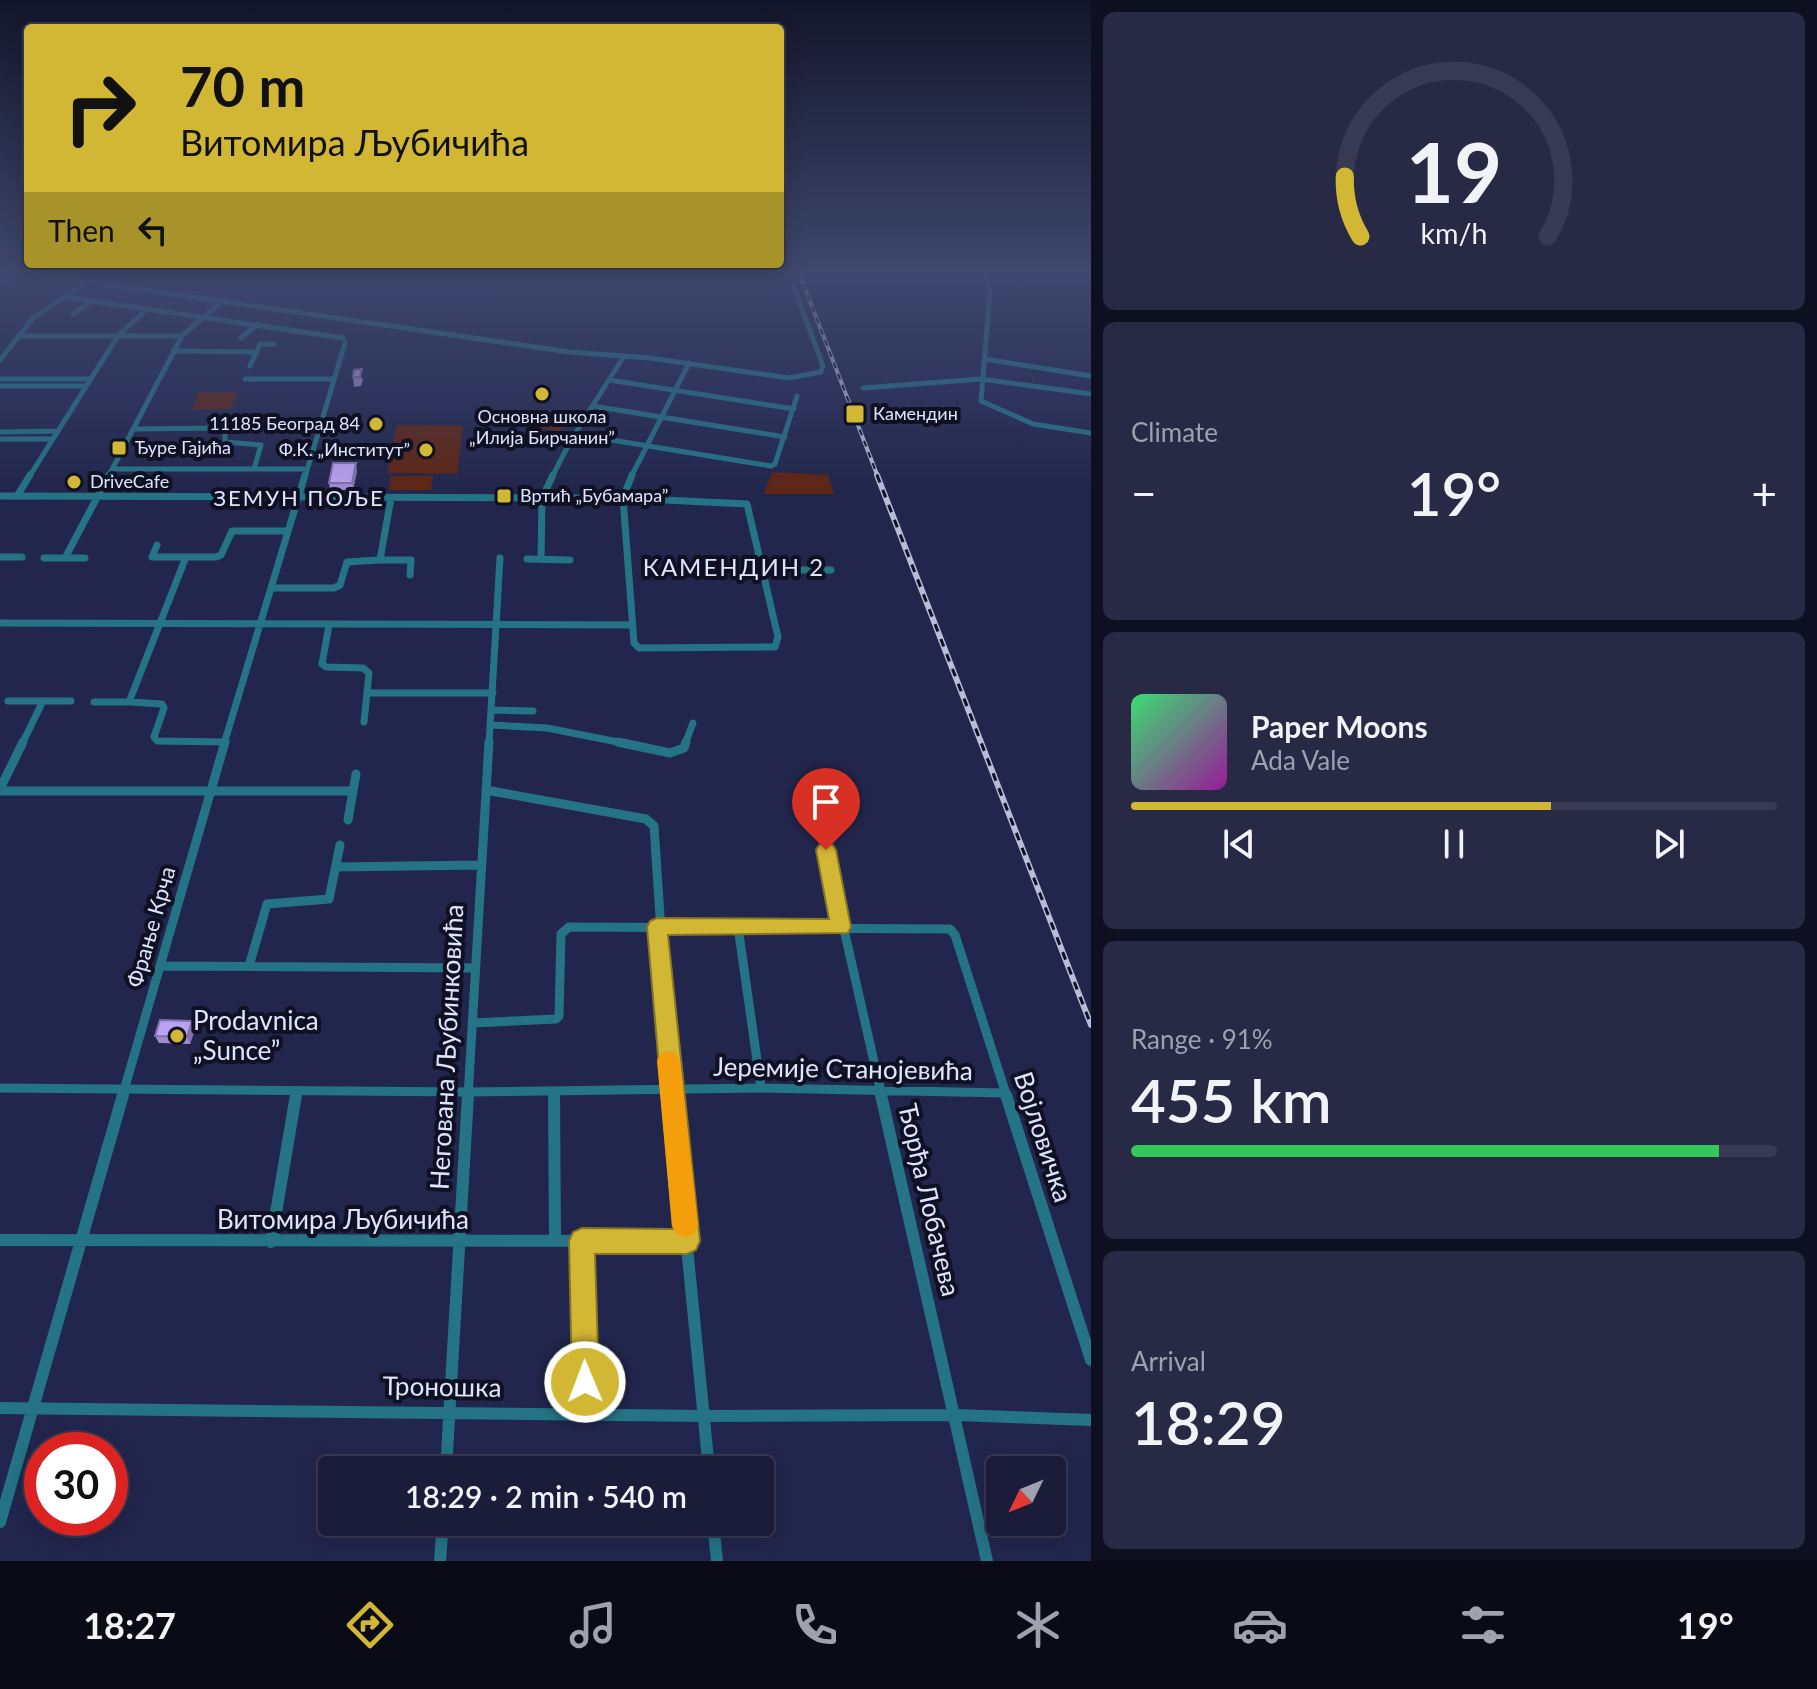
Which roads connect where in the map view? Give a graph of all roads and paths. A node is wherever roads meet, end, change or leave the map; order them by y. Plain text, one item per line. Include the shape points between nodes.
1 (112, 346) edge
2 (176, 346) edge
3 (259, 346) edge
4 (343, 346) edge
5 (529, 346) edge
6 (817, 346) edge
7 (986, 346) edge
8 (173, 351) junction
9 (257, 352) junction
10 (624, 356) junction
11 (985, 359) junction
12 (689, 363) junction
13 (250, 366) dead end
14 (1029, 373) junction
15 (1081, 375) junction
16 (1091, 376) edge
17 (0, 379) edge
18 (334, 379) junction
19 (981, 379) junction
20 (609, 380) junction
21 (88, 382) junction
22 (0, 386) edge
23 (1027, 386) junction
24 (241, 388) dead end
25 (863, 388) dead end
26 (674, 390) junction
27 (1080, 393) junction
28 (1091, 394) edge
29 (797, 396) dead end
30 (593, 406) junction
31 (794, 409) junction
32 (659, 417) junction
33 (134, 429) junction
34 (57, 431) junction
35 (0, 432) edge
36 (1091, 433) edge
37 (575, 434) junction
38 (785, 437) junction
39 (0, 439) edge
40 (52, 439) junction
41 (645, 445) junction
42 (113, 469) junction
43 (254, 469) junction
44 (307, 469) junction
45 (0, 496) edge
46 (17, 496) junction
47 (97, 496) junction
48 (298, 497) junction
49 (391, 498) junction
50 (542, 498) junction
51 (623, 499) junction
52 (288, 531) junction
53 (157, 545) dead end
54 (0, 557) edge
55 (22, 557) dead end
56 (186, 557) junction
57 (44, 558) dead end
58 (65, 558) junction
59 (85, 558) dead end
60 (500, 558) dead end
61 (527, 559) dead end
62 (541, 559) junction
63 (380, 560) junction
64 (570, 560) dead end
65 (762, 570) junction
66 (831, 570) dead end
67 (410, 575) dead end
68 (271, 588) junction
69 (0, 623) edge
70 (157, 624) junction
71 (261, 624) junction
72 (329, 625) junction
73 (631, 625) junction
74 (498, 626) junction
75 (368, 693) junction
76 (493, 693) junction
77 (8, 701) dead end
78 (43, 701) junction
79 (71, 701) dead end
80 (94, 702) dead end
81 (129, 702) junction
82 (492, 710) junction
83 (533, 711) dead end
84 (364, 722) dead end
85 (693, 723) dead end
86 (491, 725) junction
87 (226, 742) junction
88 (356, 774) dead end
89 (0, 790) edge
90 (486, 790) junction
91 (211, 791) junction
92 (353, 791) junction
93 (348, 820) dead end
94 (340, 845) dead end
95 (826, 850) dead end
96 (481, 865) junction
97 (336, 867) junction
98 (657, 927) junction
99 (738, 927) junction
100 (841, 927) junction
101 (160, 966) junction
102 (249, 966) junction
103 (475, 968) junction
104 (472, 1023) junction
105 (0, 1088) edge
106 (761, 1088) junction
107 (671, 1089) junction
108 (124, 1091) junction
109 (297, 1091) junction
110 (468, 1092) junction
111 (554, 1092) junction
112 (881, 1093) junction
113 (1005, 1093) junction
114 (0, 1240) edge
115 (79, 1241) junction
116 (555, 1241) junction
117 (582, 1241) junction
118 (687, 1241) junction
119 (271, 1242) junction
120 (460, 1242) junction
121 (1091, 1360) edge
122 (0, 1408) edge
123 (32, 1408) junction
124 (449, 1411) junction
125 (586, 1414) junction
126 (955, 1415) junction
127 (704, 1416) junction
128 (1091, 1420) edge
129 (447, 1456) edge
130 (708, 1456) edge
131 (0, 1522) edge
132 (442, 1536) edge
133 (714, 1536) edge
134 (440, 1561) edge
135 (717, 1561) edge
136 (987, 1561) edge

1 - 21 street
2 - 8 street
3 - 9 street
4 - 18 street, Фрање Крча
5 - 10 street
6 - 12 street via 821,372 789,378
7 - 11 street
8 - 9 street
8 - 33 street
9 - 13 street
10 - 12 street
10 - 20 street
11 - 14 street
11 - 19 street
12 - 26 street
14 - 15 street
14 - 23 street
15 - 16 street
15 - 27 street
17 - 21 street
18 - 24 street via 245,376
18 - 44 street, Фрање Крча
19 - 23 street
19 - 25 street
19 - 36 street via 981,401 988,406 1036,425
20 - 26 street
20 - 30 street
21 - 22 street
21 - 34 street
23 - 27 street
26 - 31 street
26 - 32 street
27 - 28 street
29 - 31 street
30 - 32 street
30 - 37 street
31 - 38 street
32 - 38 street
32 - 41 street
33 - 42 street
33 - 43 street via 225,428 225,442 261,445
34 - 35 street
34 - 40 street
37 - 41 street
37 - 50 street
38 - 41 street via 771,466
39 - 40 street
40 - 46 street
41 - 51 street
42 - 43 street
42 - 47 street
43 - 44 street
44 - 48 street, Фрање Крча
45 - 46 street
46 - 47 street
47 - 48 street
47 - 58 street
48 - 49 street
48 - 52 street, Фрање Крча
49 - 50 street
49 - 63 street
50 - 51 street
50 - 62 street
51 - 65 street via 743,501
51 - 73 street
52 - 56 street via 230,532 221,555
52 - 68 street, Фрање Крча
53 - 56 street via 152,557
54 - 55 street
56 - 70 street
57 - 58 street
58 - 59 street
60 - 74 street, Негована Љубинковића
61 - 62 street
62 - 64 street
63 - 67 street via 411,560
63 - 68 street via 347,562 340,585 334,588
65 - 66 street
65 - 73 street via 778,641 769,648 639,648
68 - 71 street, Фрање Крча
69 - 70 street
70 - 71 street
70 - 81 street
71 - 72 street
71 - 87 street, Фрање Крча
72 - 74 street
72 - 75 street via 322,664 366,669
73 - 74 street
74 - 76 street, Негована Љубинковића
75 - 76 street
75 - 84 street
76 - 82 street, Негована Љубинковића
77 - 78 street
78 - 79 street
78 - 89 street
80 - 81 street
81 - 87 street via 163,706 157,741
82 - 83 street
82 - 86 street, Негована Љубинковића
85 - 86 street via 684,748 665,752 538,727
86 - 90 street, Негована Љубинковића
87 - 91 street, Фрање Крча
88 - 92 street
89 - 91 street
90 - 96 street, Негована Љубинковића
90 - 98 street via 646,819 655,829
91 - 92 street
91 - 101 street, Фрање Крча
92 - 93 street
94 - 97 street
95 - 100 street, Ђорђа Лобачева
96 - 97 street
96 - 103 street, Негована Љубинковића
97 - 102 street via 326,901 267,904
98 - 99 street
98 - 104 street via 565,928 559,1016
98 - 107 street
99 - 100 street
99 - 106 street
100 - 112 street, Ђорђа Лобачева
100 - 113 street, Војловичка via 950,929
101 - 102 street
101 - 108 street, Фрање Крча
102 - 103 street
103 - 104 street, Негована Љубинковића
104 - 110 street, Негована Љубинковића
105 - 108 street, Јеремије Станојевића
106 - 107 street, Јеремије Станојевића
106 - 112 street, Јеремије Станојевића
107 - 111 street, Јеремије Станојевића
107 - 118 street
108 - 109 street, Јеремије Станојевића
108 - 115 street, Фрање Крча
109 - 110 street, Јеремије Станојевића
109 - 119 street
110 - 111 street, Јеремије Станојевића
110 - 120 street, Негована Љубинковића
111 - 116 street
112 - 113 street, Јеремије Станојевића
112 - 126 street, Ђорђа Лобачева
113 - 121 street, Војловичка
114 - 115 street, Витомира Љубичића
115 - 119 street, Витомира Љубичића
115 - 123 street, Фрање Крча
116 - 117 street, Витомира Љубичића
116 - 120 street, Витомира Љубичића
117 - 118 street, Витомира Љубичића
117 - 125 street
118 - 127 street
119 - 120 street, Витомира Љубичића
120 - 124 street, Негована Љубинковића
122 - 123 street, Троношка
123 - 124 street, Троношка
123 - 131 street, Фрање Крча
124 - 125 street, Троношка
124 - 129 street, Негована Љубинковића
125 - 127 street, Троношка
126 - 127 street, Троношка
126 - 128 street, Троношка
126 - 136 street, Ђорђа Лобачева
127 - 130 street
132 - 134 street
133 - 135 street

